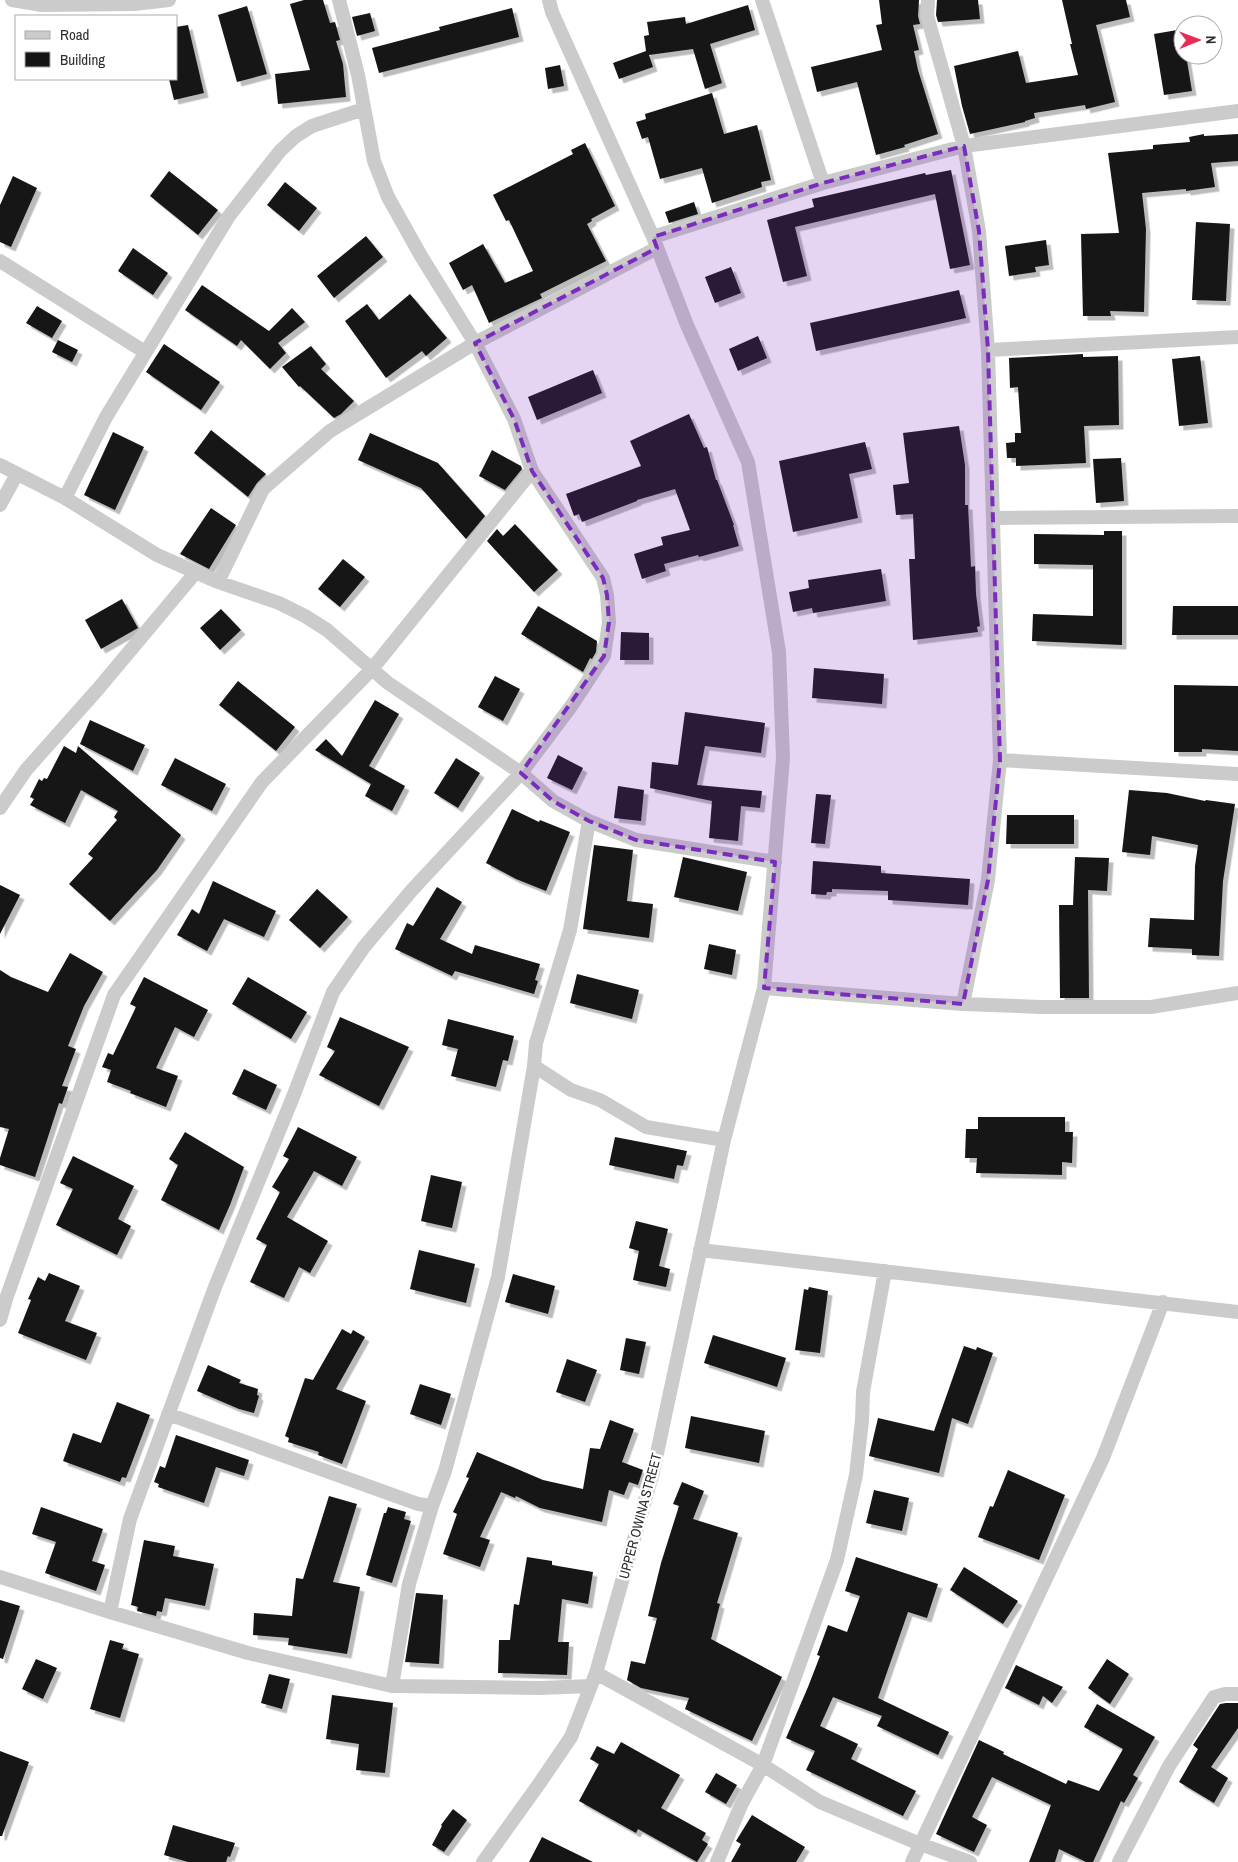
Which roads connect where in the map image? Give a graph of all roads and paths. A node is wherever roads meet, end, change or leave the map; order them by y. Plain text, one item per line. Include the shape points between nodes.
1 (12, 0) edge
2 (170, 0) edge
3 (339, 0) edge
4 (549, 0) edge
5 (762, 0) edge
6 (928, 0) edge
7 (364, 109) junction
8 (1238, 111) edge
9 (964, 146) junction
10 (823, 183) junction
11 (655, 243) junction
12 (0, 261) edge
13 (1238, 337) edge
14 (475, 343) junction
15 (988, 350) junction
16 (145, 352) junction
17 (0, 465) edge
18 (532, 471) junction
19 (18, 474) junction
20 (65, 498) junction
21 (0, 505) edge
22 (1238, 516) edge
23 (994, 518) junction
24 (196, 572) junction
25 (218, 582) junction
26 (372, 669) junction
27 (1000, 760) junction
28 (521, 773) junction
29 (1238, 774) edge
30 (0, 808) edge
31 (589, 822) junction
32 (775, 862) junction
33 (764, 988) junction
34 (1238, 993) edge
35 (963, 1004) junction
36 (534, 1066) junction
37 (724, 1140) junction
38 (700, 1250) junction
39 (885, 1271) junction
40 (1163, 1302) junction
41 (1238, 1312) edge
42 (0, 1320) edge
43 (168, 1414) junction
44 (432, 1506) junction
45 (0, 1577) edge
46 (110, 1612) junction
47 (594, 1680) junction
48 (392, 1686) junction
49 (1238, 1694) edge
50 (763, 1765) junction
51 (920, 1844) junction
52 (483, 1862) edge
53 (717, 1862) edge
54 (912, 1862) edge
55 (970, 1862) edge
56 (1119, 1862) edge

1 - 2 street via 42,5 134,4
3 - 7 street
4 - 11 street, UPPER OWINA STREET
5 - 10 street
6 - 9 street via 927,16
7 - 14 street via 374,161 388,197
7 - 16 street via 312,126 280,151 229,216
8 - 9 street
9 - 10 street
9 - 15 street via 979,231
10 - 11 street
11 - 14 street
11 - 32 street, UPPER OWINA STREET via 687,325 748,462 779,652 783,758
12 - 16 street
13 - 15 street
14 - 18 street via 514,419
14 - 25 street via 330,431 263,489
15 - 23 street
16 - 20 street via 106,417
17 - 19 street
18 - 26 street
18 - 28 street via 603,578 609,622 604,656
19 - 20 street
19 - 21 street
20 - 24 street via 157,555
22 - 23 street
23 - 27 street
24 - 25 street
24 - 30 street via 26,770
25 - 26 street via 305,616 327,630
26 - 28 street
26 - 42 street via 262,782 114,996
27 - 29 street
27 - 35 street via 988,880
28 - 31 street via 553,801
28 - 43 street via 412,890 333,992
31 - 32 street via 636,840
31 - 36 street via 570,930 536,1043
32 - 33 street, UPPER OWINA STREET
33 - 35 street
33 - 37 street, UPPER OWINA STREET
34 - 35 street via 1150,1007
36 - 37 street via 571,1090 600,1100 646,1127
36 - 44 street via 498,1277 445,1471
37 - 38 street, UPPER OWINA STREET
38 - 39 street
38 - 47 street, UPPER OWINA STREET via 653,1472
39 - 40 street
39 - 50 street via 863,1392 856,1475 837,1560
40 - 41 street
40 - 51 street via 1103,1458
43 - 44 street via 418,1504
43 - 46 street via 130,1519
44 - 48 street via 409,1584
45 - 46 street
46 - 48 street via 248,1652
47 - 48 street via 540,1688
47 - 50 street
47 - 52 street, UPPER OWINA STREET via 571,1737
49 - 56 street via 1214,1697 1169,1766
50 - 51 street via 820,1802
50 - 53 street via 742,1803
51 - 54 street
51 - 55 street

